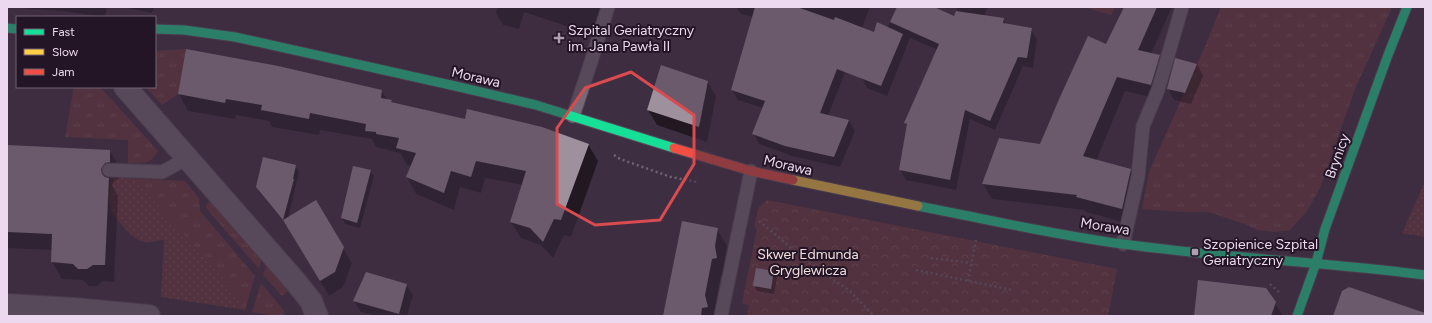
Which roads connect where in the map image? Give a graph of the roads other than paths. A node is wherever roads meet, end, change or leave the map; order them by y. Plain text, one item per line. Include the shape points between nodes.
1 (608, 7) edge
2 (1182, 7) edge
3 (1407, 7) edge
4 (156, 29) edge
5 (126, 88) edge
6 (573, 116) junction
7 (188, 158) junction
8 (110, 170) dead end
9 (751, 171) junction
10 (1123, 244) junction
11 (1316, 263) junction
12 (1425, 275) edge
13 (7, 306) edge
14 (149, 316) edge
15 (317, 316) edge
16 (721, 316) edge
17 (1297, 316) edge

1 - 6 lane
2 - 10 lane via 1158,90 1143,126 1138,177
3 - 11 street, Brynicy via 1325,230
4 - 6 street, Morawa via 235,37 455,86
5 - 7 street
6 - 9 street, Morawa
7 - 8 lane via 162,172
7 - 15 street via 295,281 311,301
9 - 10 street, Morawa
9 - 16 lane
10 - 11 street, Morawa
11 - 12 street, Morawa
11 - 17 street, Brynicy
13 - 14 street

